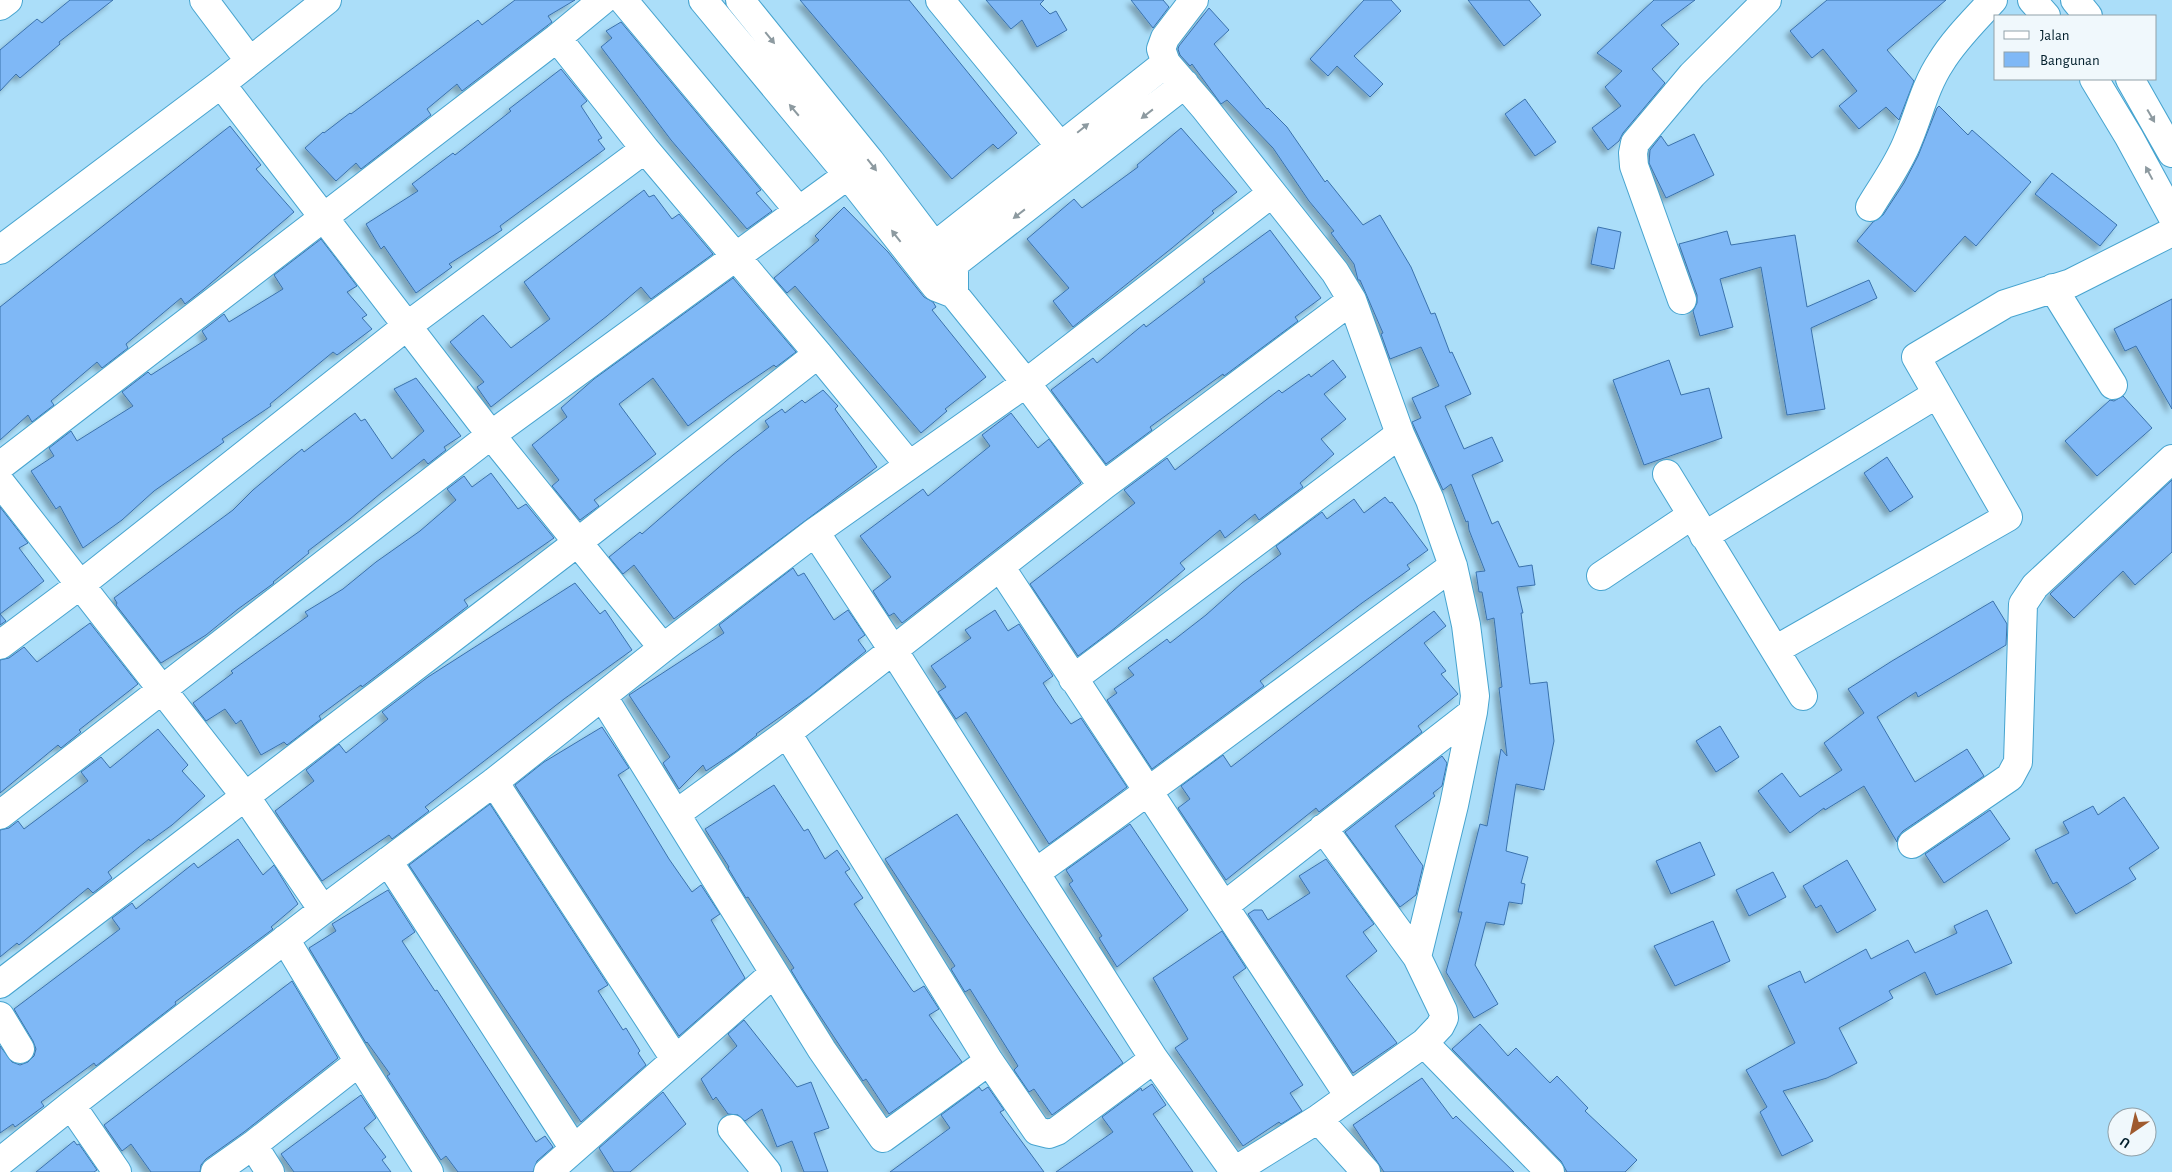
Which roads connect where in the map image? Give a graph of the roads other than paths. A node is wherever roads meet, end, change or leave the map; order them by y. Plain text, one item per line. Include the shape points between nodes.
1 (8, 0) edge
2 (204, 0) edge
3 (327, 0) edge
4 (603, 0) edge
5 (623, 0) edge
6 (704, 0) edge
7 (740, 0) edge
8 (940, 0) edge
9 (1194, 0) edge
10 (1767, 0) edge
11 (1993, 0) edge
12 (2032, 0) edge
13 (2075, 0) edge
14 (0, 6) edge
15 (2045, 15) edge
16 (2087, 15) edge
17 (557, 38) junction
18 (249, 60) junction
19 (1166, 63) junction
20 (2095, 80) edge
21 (2131, 80) edge
22 (221, 84) junction
23 (1185, 84) junction
24 (1060, 146) junction
25 (645, 149) junction
26 (2172, 153) edge
27 (848, 175) junction
28 (1272, 193) junction
29 (1870, 207) dead end
30 (799, 212) junction
31 (324, 216) junction
32 (2172, 216) edge
33 (2172, 232) edge
34 (0, 250) edge
35 (925, 253) junction
36 (738, 257) junction
37 (946, 281) junction
38 (2053, 288) junction
39 (1352, 300) junction
40 (1682, 300) dead end
41 (407, 326) junction
42 (818, 354) junction
43 (1026, 383) junction
44 (2113, 385) dead end
45 (1937, 394) junction
46 (1400, 434) junction
47 (491, 435) junction
48 (2172, 459) edge
49 (909, 465) junction
50 (0, 466) edge
51 (1667, 474) dead end
52 (0, 482) edge
53 (1103, 486) junction
54 (1698, 526) junction
55 (815, 532) junction
56 (578, 542) junction
57 (1453, 566) junction
58 (1001, 568) junction
59 (1600, 576) dead end
60 (80, 585) junction
61 (0, 645) edge
62 (663, 648) junction
63 (893, 650) junction
64 (1775, 650) junction
65 (1073, 679) junction
66 (163, 689) junction
67 (1803, 696) dead end
68 (602, 697) junction
69 (1474, 712) junction
70 (786, 733) junction
71 (494, 782) junction
72 (1149, 792) junction
73 (244, 796) junction
74 (676, 814) junction
75 (0, 815) edge
76 (1323, 828) junction
77 (1912, 844) dead end
78 (388, 861) junction
79 (1036, 873) junction
80 (1224, 906) junction
81 (323, 910) junction
82 (285, 939) junction
83 (1417, 957) junction
84 (773, 974) junction
85 (0, 984) edge
86 (0, 1016) edge
87 (1424, 1043) junction
88 (20, 1049) dead end
89 (1154, 1059) junction
90 (675, 1060) junction
91 (988, 1061) junction
92 (359, 1062) junction
93 (1349, 1096) junction
94 (71, 1105) junction
95 (1318, 1119) junction
96 (732, 1129) dead end
97 (253, 1145) junction
98 (574, 1149) junction
99 (0, 1162) edge
100 (117, 1172) edge
101 (215, 1172) edge
102 (270, 1172) edge
103 (429, 1172) edge
104 (548, 1172) edge
105 (767, 1172) edge
106 (1234, 1172) edge
107 (1366, 1172) edge
108 (1550, 1172) edge

1 - 14 street
2 - 18 street
3 - 18 street
4 - 17 street
5 - 30 street
27 -> 6 street
7 -> 35 street
8 - 24 street
9 - 19 street via 1165,38 1161,49
10 - 40 street via 1692,74 1635,144 1634,166
11 - 29 street via 1940,62 1904,149
12 - 15 street
13 - 16 street
17 - 25 street
17 - 31 street
18 - 22 street
19 - 23 street
24 -> 19 street
32 -> 20 street
21 -> 26 street
22 - 31 street
22 - 34 street
23 - 28 street
23 -> 37 street
24 - 35 street
25 - 36 street
25 - 41 street
27 - 30 street
35 -> 27 street
28 - 39 street via 1335,272
28 - 43 street
30 - 36 street
31 - 41 street
31 - 50 street
33 - 38 street via 2071,283
35 - 37 street
36 - 42 street
36 - 47 street
37 - 43 street
38 - 44 street
38 - 45 street via 2005,304 1916,357
39 - 46 street
39 - 53 street
41 - 47 street
41 - 60 street
42 - 49 street
42 - 56 street
43 - 49 street
43 - 53 street
45 - 54 street
45 - 64 street via 2008,516
46 - 57 street via 1430,500
46 - 65 street
47 - 56 street
47 - 66 street
48 - 77 street via 2034,586 2023,604 2018,762 2015,770 2010,777
49 - 55 street
51 - 54 street
52 - 60 street
53 - 58 street
54 - 59 street
54 - 64 street
55 - 62 street
55 - 63 street
56 - 62 street
56 - 73 street
57 - 69 street via 1466,625
57 - 72 street
58 - 63 street
58 - 65 street
60 - 61 street
60 - 66 street
62 - 68 street
63 - 70 street
63 - 79 street
64 - 67 street
65 - 72 street
66 - 73 street
66 - 75 street
68 - 71 street
68 - 74 street
69 - 76 street
69 - 83 street
70 - 74 street
70 - 91 street
71 - 78 street
71 - 90 street
72 - 79 street
72 - 80 street
73 - 81 street
73 - 85 street
74 - 84 street
76 - 80 street
76 - 83 street
78 - 81 street
78 - 98 street
79 - 89 street
80 - 93 street
81 - 82 street
82 - 92 street
82 - 94 street
83 - 87 street via 1444,1018
84 - 90 street
84 - 91 street via 883,1138
86 - 88 street
87 - 93 street
87 - 108 street
89 - 91 street via 1050,1134 1037,1130
89 - 106 street
90 - 98 street
92 - 97 street
92 - 103 street
93 - 95 street
94 - 99 street
94 - 100 street
95 - 106 street
95 - 107 street
96 - 105 street
97 - 101 street
97 - 102 street
98 - 104 street

